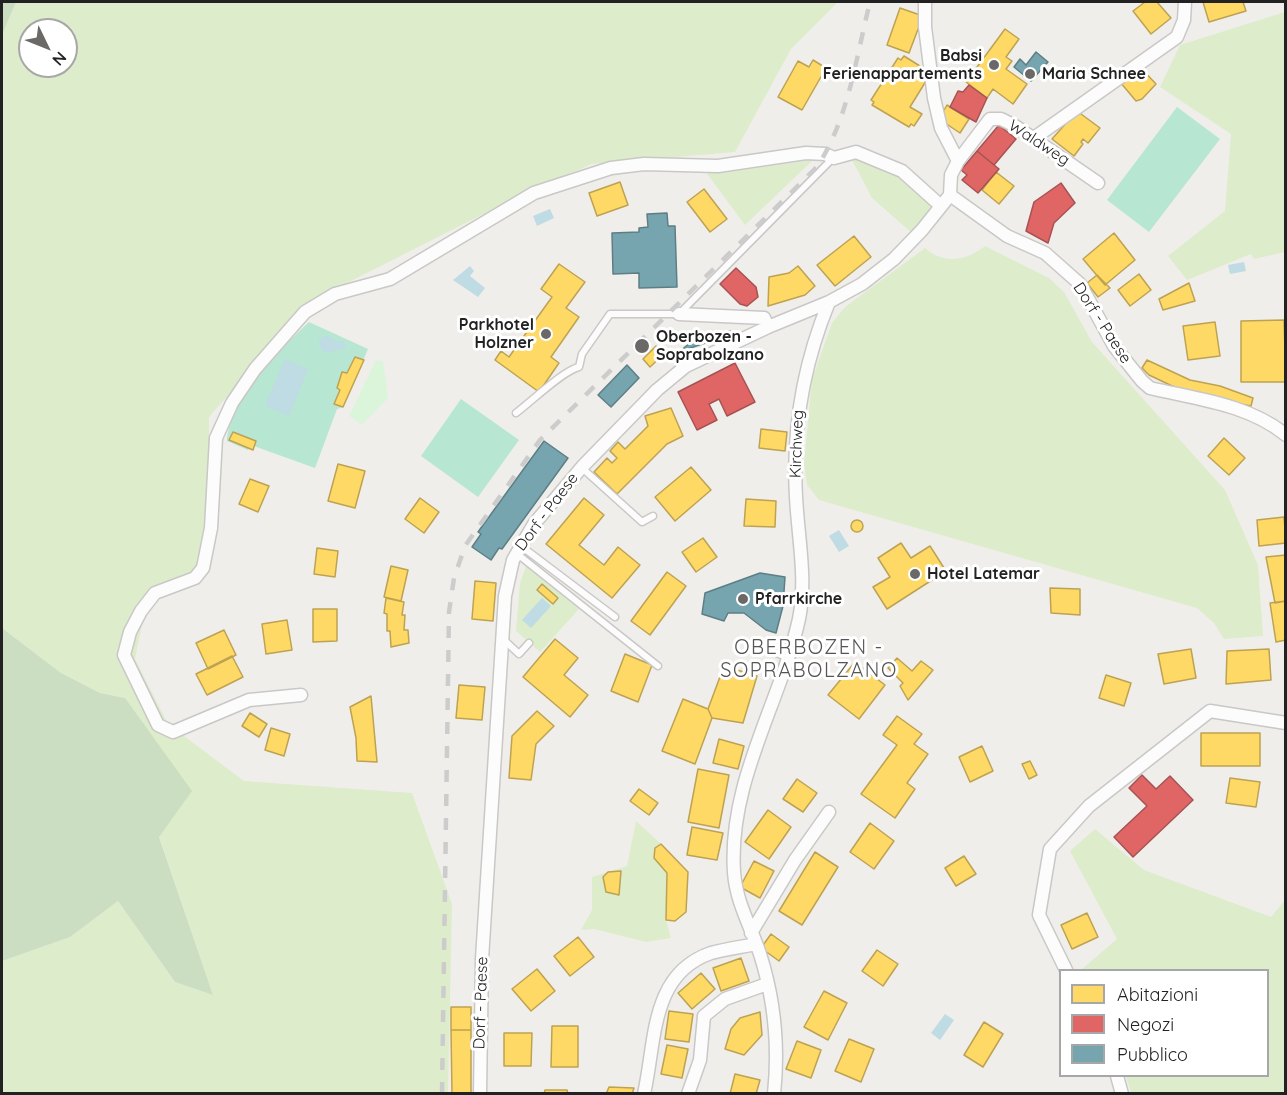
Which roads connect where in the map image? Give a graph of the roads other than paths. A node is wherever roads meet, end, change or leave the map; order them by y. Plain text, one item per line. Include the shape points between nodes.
1 (925, 2) edge
2 (1185, 2) edge
3 (1034, 138) junction
4 (834, 158) junction
5 (958, 161) junction
6 (1098, 183) dead end
7 (950, 195) junction
8 (941, 206) junction
9 (829, 302) junction
10 (680, 314) junction
11 (768, 327) junction
12 (516, 413) dead end
13 (1286, 435) edge
14 (582, 467) junction
15 (654, 516) dead end
16 (518, 549) junction
17 (615, 617) dead end
18 (502, 638) junction
19 (529, 643) dead end
20 (772, 651) dead end
21 (786, 657) junction
22 (658, 666) dead end
23 (301, 695) dead end
24 (1286, 723) edge
25 (829, 812) dead end
26 (754, 938) junction
27 (1066, 969) edge
28 (767, 984) junction
29 (1117, 1077) edge
30 (480, 1094) edge
31 (644, 1094) edge
32 (688, 1094) edge
33 (774, 1094) edge
34 (1122, 1094) edge

1 - 5 street via 934,98 941,128
2 - 3 street via 1184,20 1177,37
3 - 5 street, Waldweg via 1001,119 990,119
3 - 6 street, Waldweg
4 - 8 street via 856,152 902,171
4 - 10 lane
4 - 23 street via 806,153 718,165 644,164 584,175 534,194 390,279 335,294 305,312 255,369 232,403 216,438 211,528 203,568 195,578 155,593 141,611 124,655 158,725 173,732 249,700
5 - 7 street, Dorf - Paese via 951,175
7 - 8 street, Dorf - Paese
7 - 13 street, Dorf - Paese via 1007,236 1045,253 1080,284 1114,346 1150,388 1239,409 1267,421
8 - 9 street, Dorf - Paese via 894,258 862,284
9 - 11 street, Dorf - Paese
9 - 21 street, Kirchweg via 799,400 794,445 803,590
10 - 11 street via 764,318
10 - 12 lane via 610,314 582,354 579,367 568,369
11 - 14 street, Dorf - Paese via 674,374
14 - 15 lane via 642,522
14 - 16 street, Dorf - Paese
16 - 17 lane
16 - 18 street, Dorf - Paese via 506,596
16 - 22 lane
18 - 19 lane via 519,654
18 - 30 street, Dorf - Paese via 482,959
20 - 21 lane
21 - 26 street, Kirchweg via 749,765 734,836 734,874 740,905
24 - 27 street via 1210,711 1089,806 1050,849 1039,915
25 - 26 street via 795,860
26 - 28 street, Kirchweg
26 - 31 street via 697,960 669,984 661,1000
28 - 32 street via 724,999 704,1016 700,1060
28 - 33 street, Kirchweg via 775,1020
29 - 34 street

